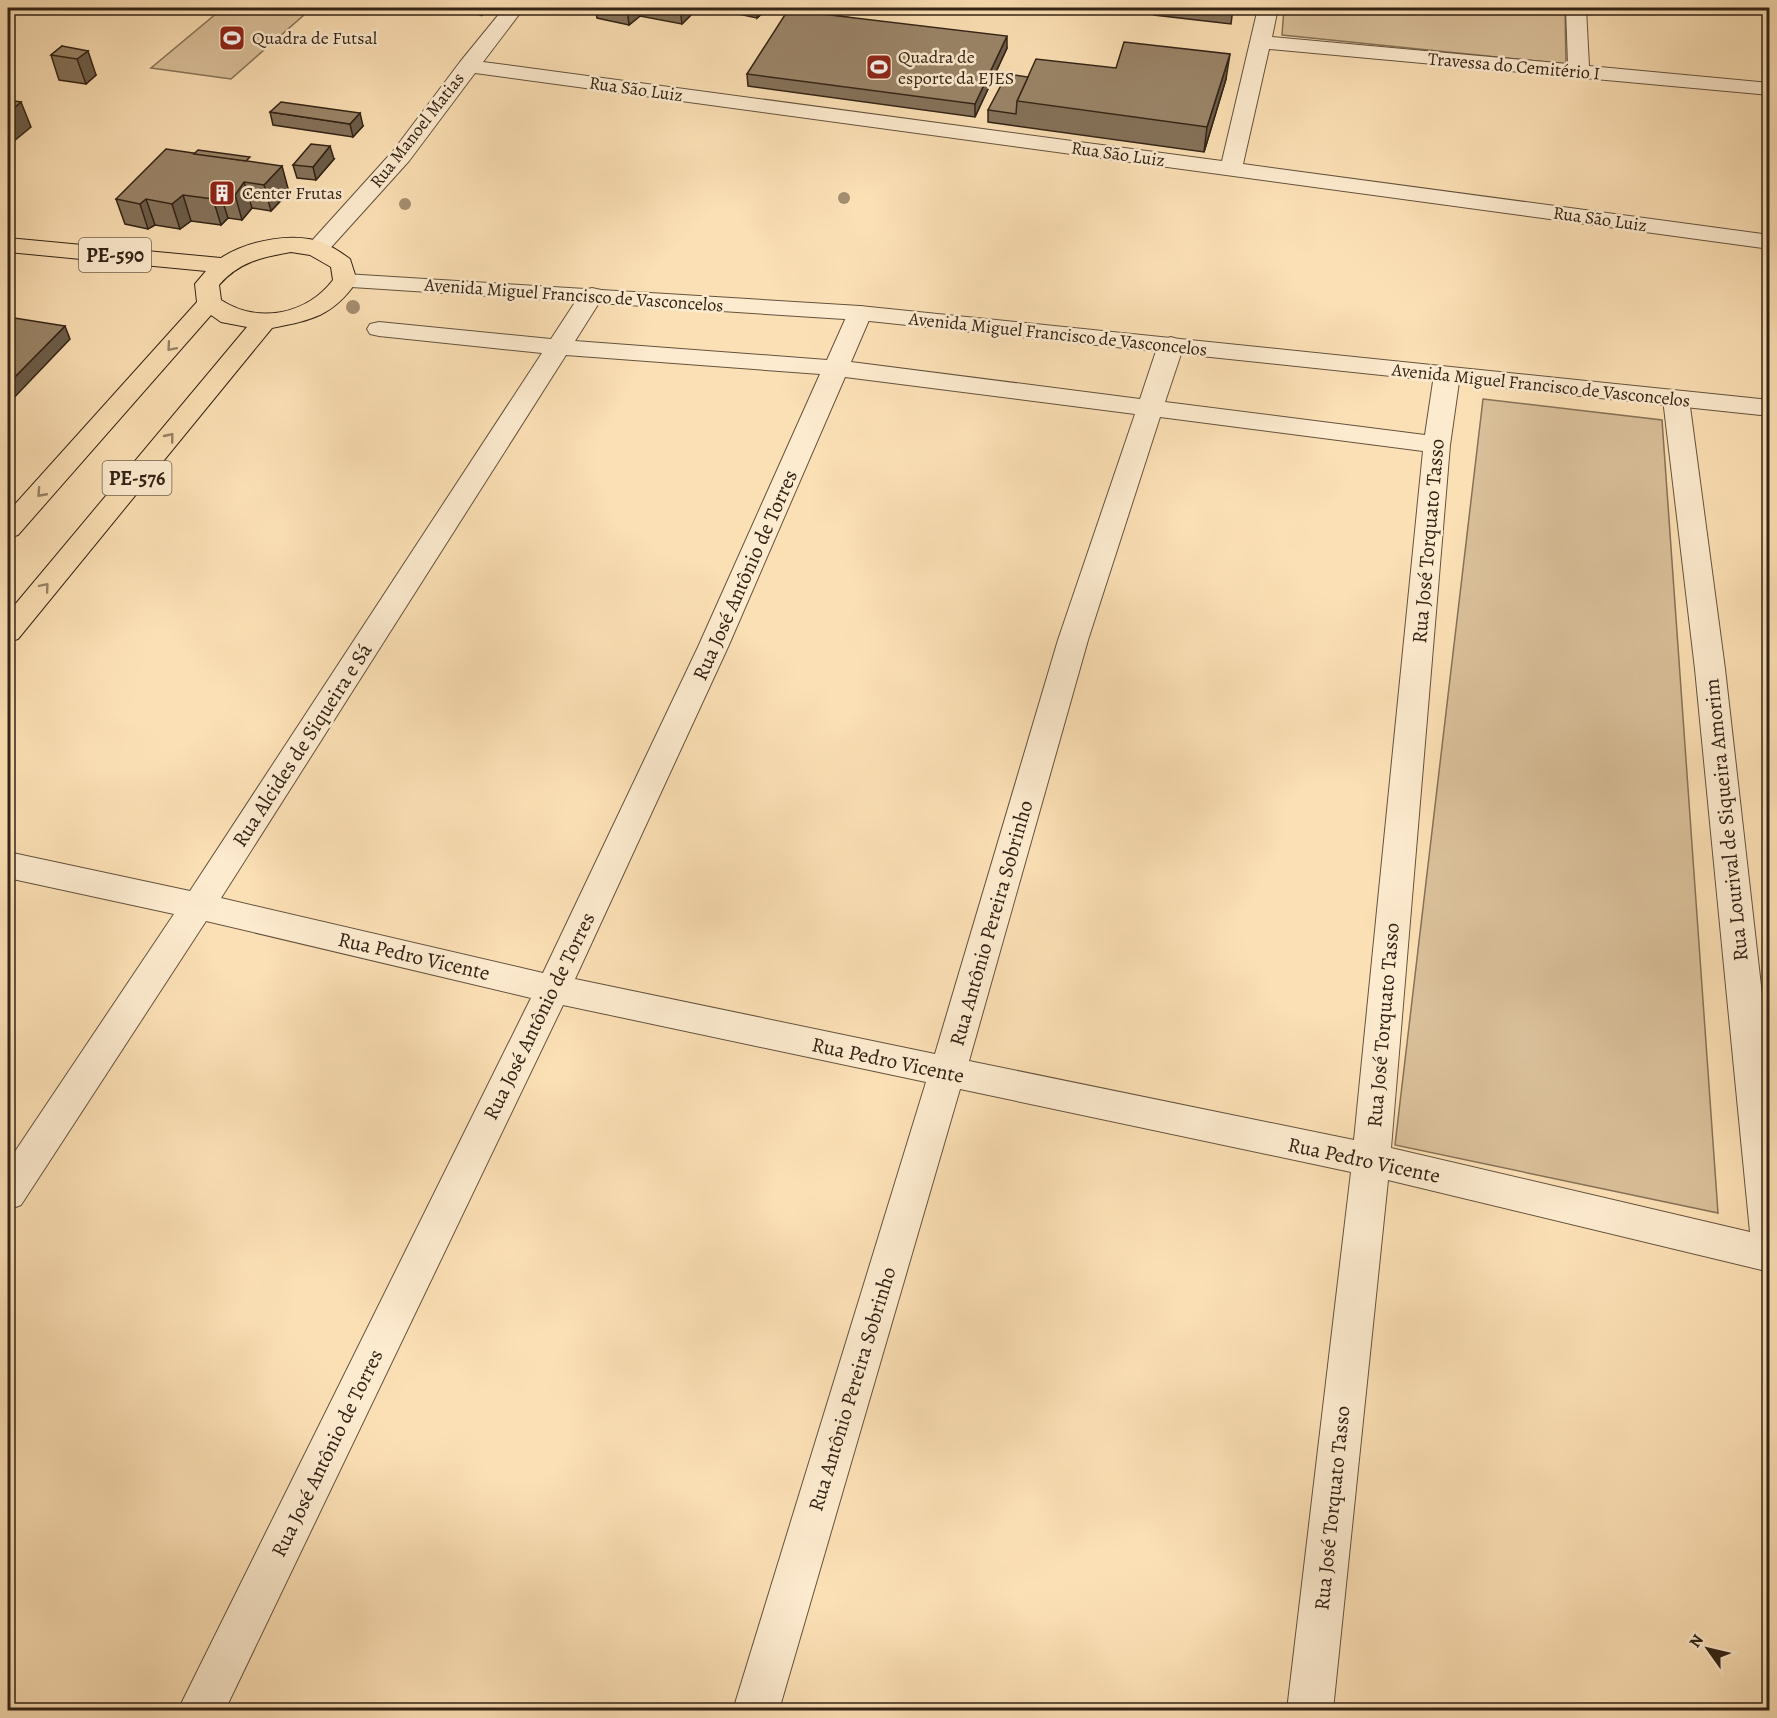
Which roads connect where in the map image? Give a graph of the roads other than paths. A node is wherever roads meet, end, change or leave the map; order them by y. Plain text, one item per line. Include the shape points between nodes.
1 (514, 8) edge
2 (1268, 8) edge
3 (1576, 8) edge
4 (1259, 42) junction
5 (467, 66) junction
6 (1578, 73) junction
7 (1770, 89) edge
8 (1231, 169) junction
9 (1770, 242) edge
10 (8, 245) edge
11 (317, 249) junction
12 (223, 265) junction
13 (345, 281) junction
14 (592, 295) junction
15 (209, 303) junction
16 (860, 313) junction
17 (264, 322) junction
18 (379, 329) dead end
19 (1171, 345) junction
20 (561, 347) junction
21 (837, 368) junction
22 (1447, 375) junction
23 (1676, 399) junction
24 (1770, 408) edge
25 (1148, 409) junction
26 (1437, 445) junction
27 (8, 529) edge
28 (8, 632) edge
29 (8, 865) edge
30 (198, 906) junction
31 (553, 989) junction
32 (947, 1073) junction
33 (1371, 1160) junction
34 (8, 1193) edge
35 (1770, 1242) edge
36 (1770, 1254) edge
37 (201, 1710) edge
38 (756, 1710) edge
39 (1310, 1710) edge

1 - 5 street, Rua Manoel Matias
2 - 4 street
3 - 6 street
4 - 6 street, Travessa do Cemitério I
4 - 8 street
5 - 8 street, Rua São Luiz
5 - 11 street, Rua Manoel Matias via 400,156
6 - 7 street, Travessa do Cemitério I
8 - 9 street, Rua São Luiz
10 - 12 main road, PE-590
11 - 12 main road via 291,245 254,250
11 - 13 main road via 342,264
12 - 15 main road via 207,284
13 - 14 street, Avenida Miguel Francisco de Vasconcelos
13 - 17 main road via 330,300 300,315
14 - 16 street, Avenida Miguel Francisco de Vasconcelos
14 - 20 street, Rua Alcides de Siqueira e Sá
15 - 17 main road via 230,317
15 -> 27 main road, PE-576
16 - 19 street, Avenida Miguel Francisco de Vasconcelos
16 - 21 street, Rua José Antônio de Torres
28 -> 17 main road, PE-576
18 - 20 street
19 - 22 street, Avenida Miguel Francisco de Vasconcelos
19 - 25 street, Rua Antônio Pereira Sobrinho
20 - 21 street
20 - 30 street, Rua Alcides de Siqueira e Sá
21 - 25 street
21 - 31 street, Rua José Antônio de Torres via 713,647
22 - 23 street, Avenida Miguel Francisco de Vasconcelos
22 - 26 street, Rua José Torquato Tasso
23 - 24 street, Avenida Miguel Francisco de Vasconcelos
23 - 35 street, Rua Lourival de Siqueira Amorim via 1710,669
25 - 26 street
25 - 32 street, Rua Antônio Pereira Sobrinho via 1073,640
26 - 33 street, Rua José Torquato Tasso
29 - 30 street, Rua Pedro Vicente
30 - 31 street, Rua Pedro Vicente
30 - 34 street, Rua Alcides de Siqueira e Sá
31 - 32 street, Rua Pedro Vicente
31 - 37 street, Rua José Antônio de Torres
32 - 33 street, Rua Pedro Vicente
32 - 38 street, Rua Antônio Pereira Sobrinho
33 - 36 street, Rua Pedro Vicente
33 - 39 street, Rua José Torquato Tasso

